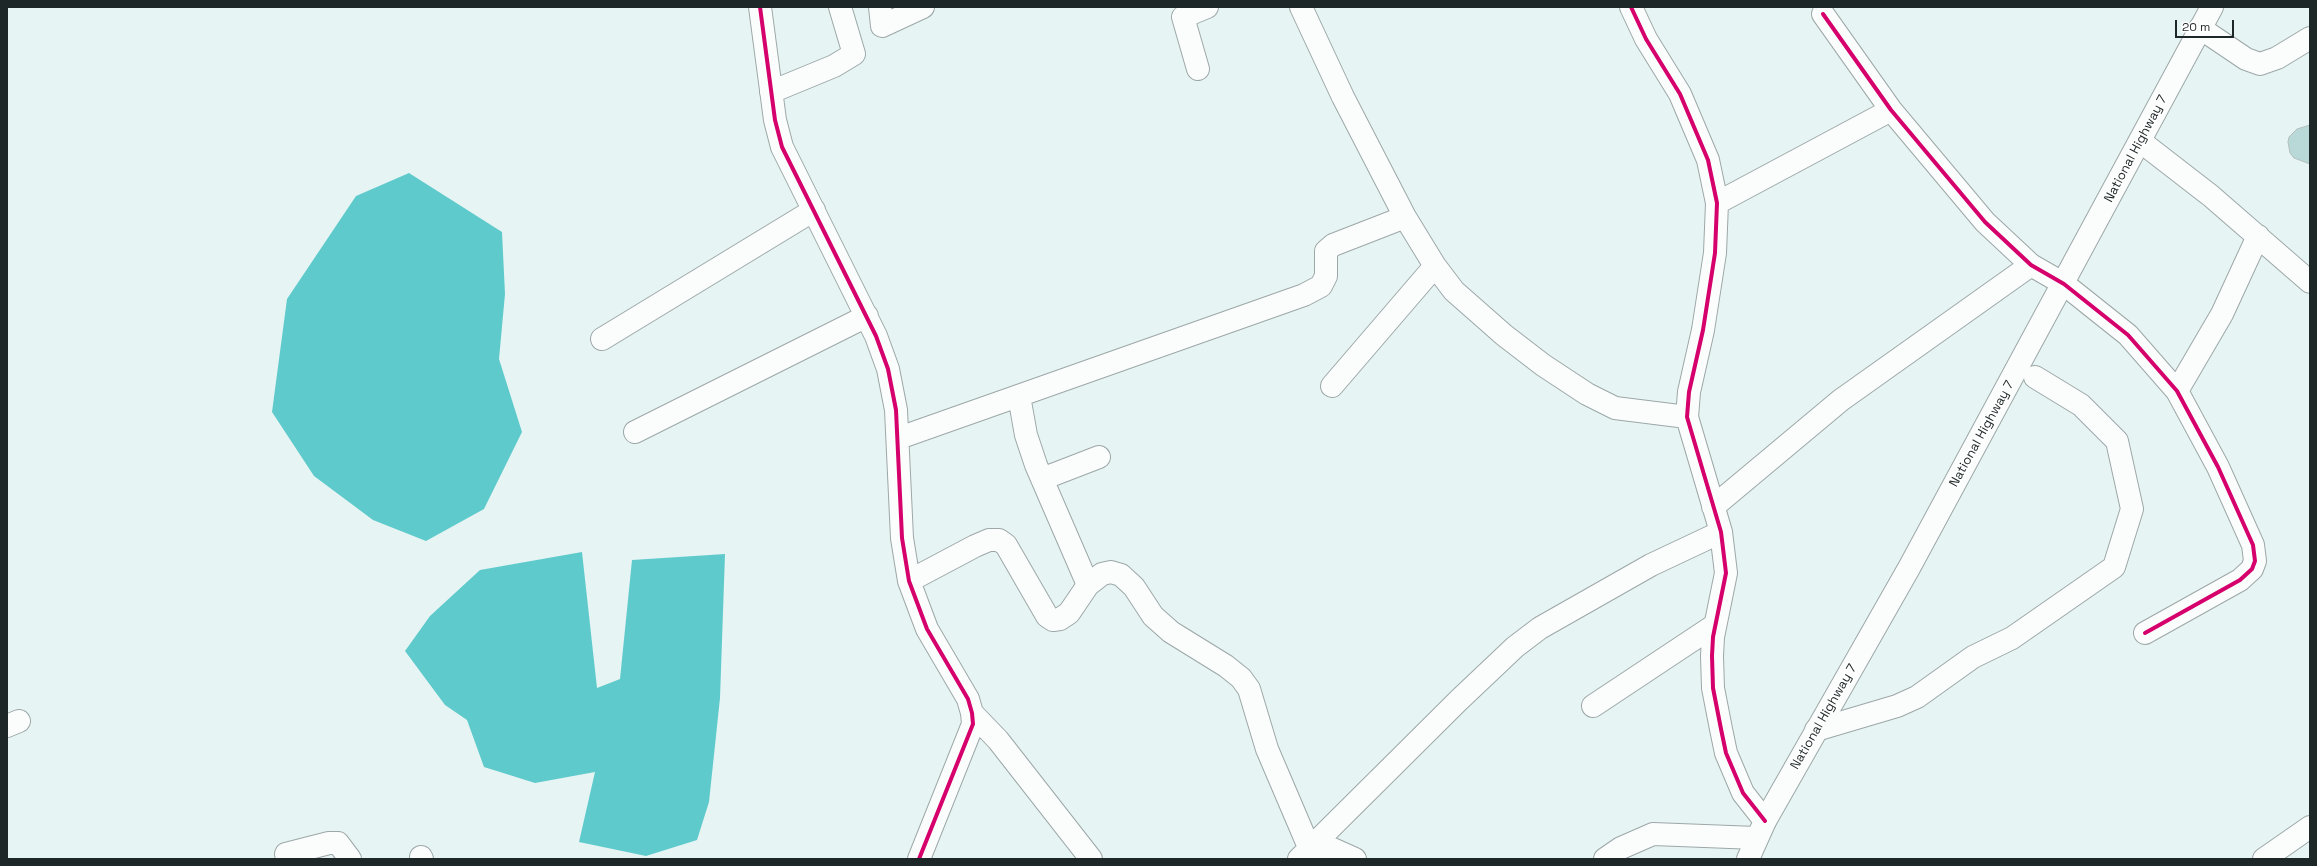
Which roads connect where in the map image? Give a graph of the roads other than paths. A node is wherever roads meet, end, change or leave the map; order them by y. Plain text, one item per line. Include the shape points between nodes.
1 (760, 7) edge
2 (840, 7) edge
3 (880, 7) edge
4 (923, 7) edge
5 (1207, 7) edge
6 (1301, 7) edge
7 (1631, 7) edge
8 (2212, 7) edge
9 (1822, 14) dead end
10 (2200, 28) junction
11 (2310, 38) edge
12 (1198, 69) dead end
13 (771, 92) junction
14 (1891, 110) junction
15 (2140, 141) junction
16 (1717, 203) junction
17 (814, 210) junction
18 (1404, 217) junction
19 (2258, 236) junction
20 (2031, 265) junction
21 (1435, 266) junction
22 (2310, 282) edge
23 (2064, 284) junction
24 (866, 316) junction
25 (602, 339) dead end
26 (2036, 377) dead end
27 (1332, 386) dead end
28 (2177, 391) junction
29 (1019, 396) junction
30 (1687, 417) junction
31 (635, 432) dead end
32 (899, 438) junction
33 (1100, 457) dead end
34 (1042, 479) junction
35 (1713, 507) junction
36 (1721, 532) junction
37 (909, 581) junction
38 (1088, 585) junction
39 (1715, 625) junction
40 (2145, 633) dead end
41 (1593, 706) dead end
42 (972, 713) junction
43 (1816, 730) junction
44 (2310, 827) edge
45 (1760, 829) junction
46 (1310, 853) edge
47 (286, 854) dead end
48 (350, 859) edge
49 (919, 859) edge
50 (1091, 859) edge
51 (1355, 859) edge
52 (1605, 859) edge
53 (1748, 859) edge
54 (2264, 859) edge

1 - 13 street
2 - 13 street via 854,54 834,66
3 - 4 street via 882,26
5 - 12 street via 1183,17
6 - 18 street
7 - 16 street via 1646,39 1680,94 1708,160
8 - 10 street, National Highway 7
9 - 14 street
10 - 11 street via 2246,59 2260,64 2277,58
10 - 15 street, National Highway 7
13 - 17 street via 782,147
14 - 16 street
14 - 20 street via 1986,222
15 - 19 street
15 - 23 street, National Highway 7
16 - 30 street via 1715,253 1703,330 1689,392
17 - 24 street
17 - 25 street
18 - 21 street
18 - 29 street via 1333,245 1326,251 1326,276 1321,286 1304,295
19 - 22 street
19 - 28 street via 2222,314
20 - 23 street
20 - 35 street via 1842,400
21 - 27 street
21 - 30 street via 1454,291 1504,335 1587,394 1615,408
23 - 28 street via 2128,335
23 - 43 street, National Highway 7 via 1909,568
24 - 31 street
24 - 32 street via 888,369
26 - 43 street via 2081,405 2117,441 2132,509 2114,567 2012,638 1973,657 1917,697 1897,706
28 - 40 street via 2218,467 2253,546 2255,561 2252,570 2240,580
29 - 32 street
29 - 34 street via 1026,435
30 - 35 street
32 - 37 street via 898,484 902,538
33 - 34 street
34 - 38 street
35 - 36 street
36 - 39 street via 1726,573
36 - 46 street via 1651,566 1540,628 1515,647 1454,705
37 - 38 street via 975,546 989,540 999,540 1006,546 1047,616 1053,620 1069,613
37 - 42 street via 927,629 968,699
38 - 46 street via 1102,574 1111,572 1121,575 1134,587 1153,616 1171,632 1241,678 1249,689 1267,749
39 - 41 street
39 - 45 street via 1712,656 1713,688 1726,753
42 - 49 street via 973,724
42 - 50 street via 998,740
43 - 45 street, National Highway 7
44 - 54 street
45 - 52 street via 1653,834 1621,848
45 - 53 street, National Highway 7
46 - 51 street
47 - 48 street via 329,843 338,844

